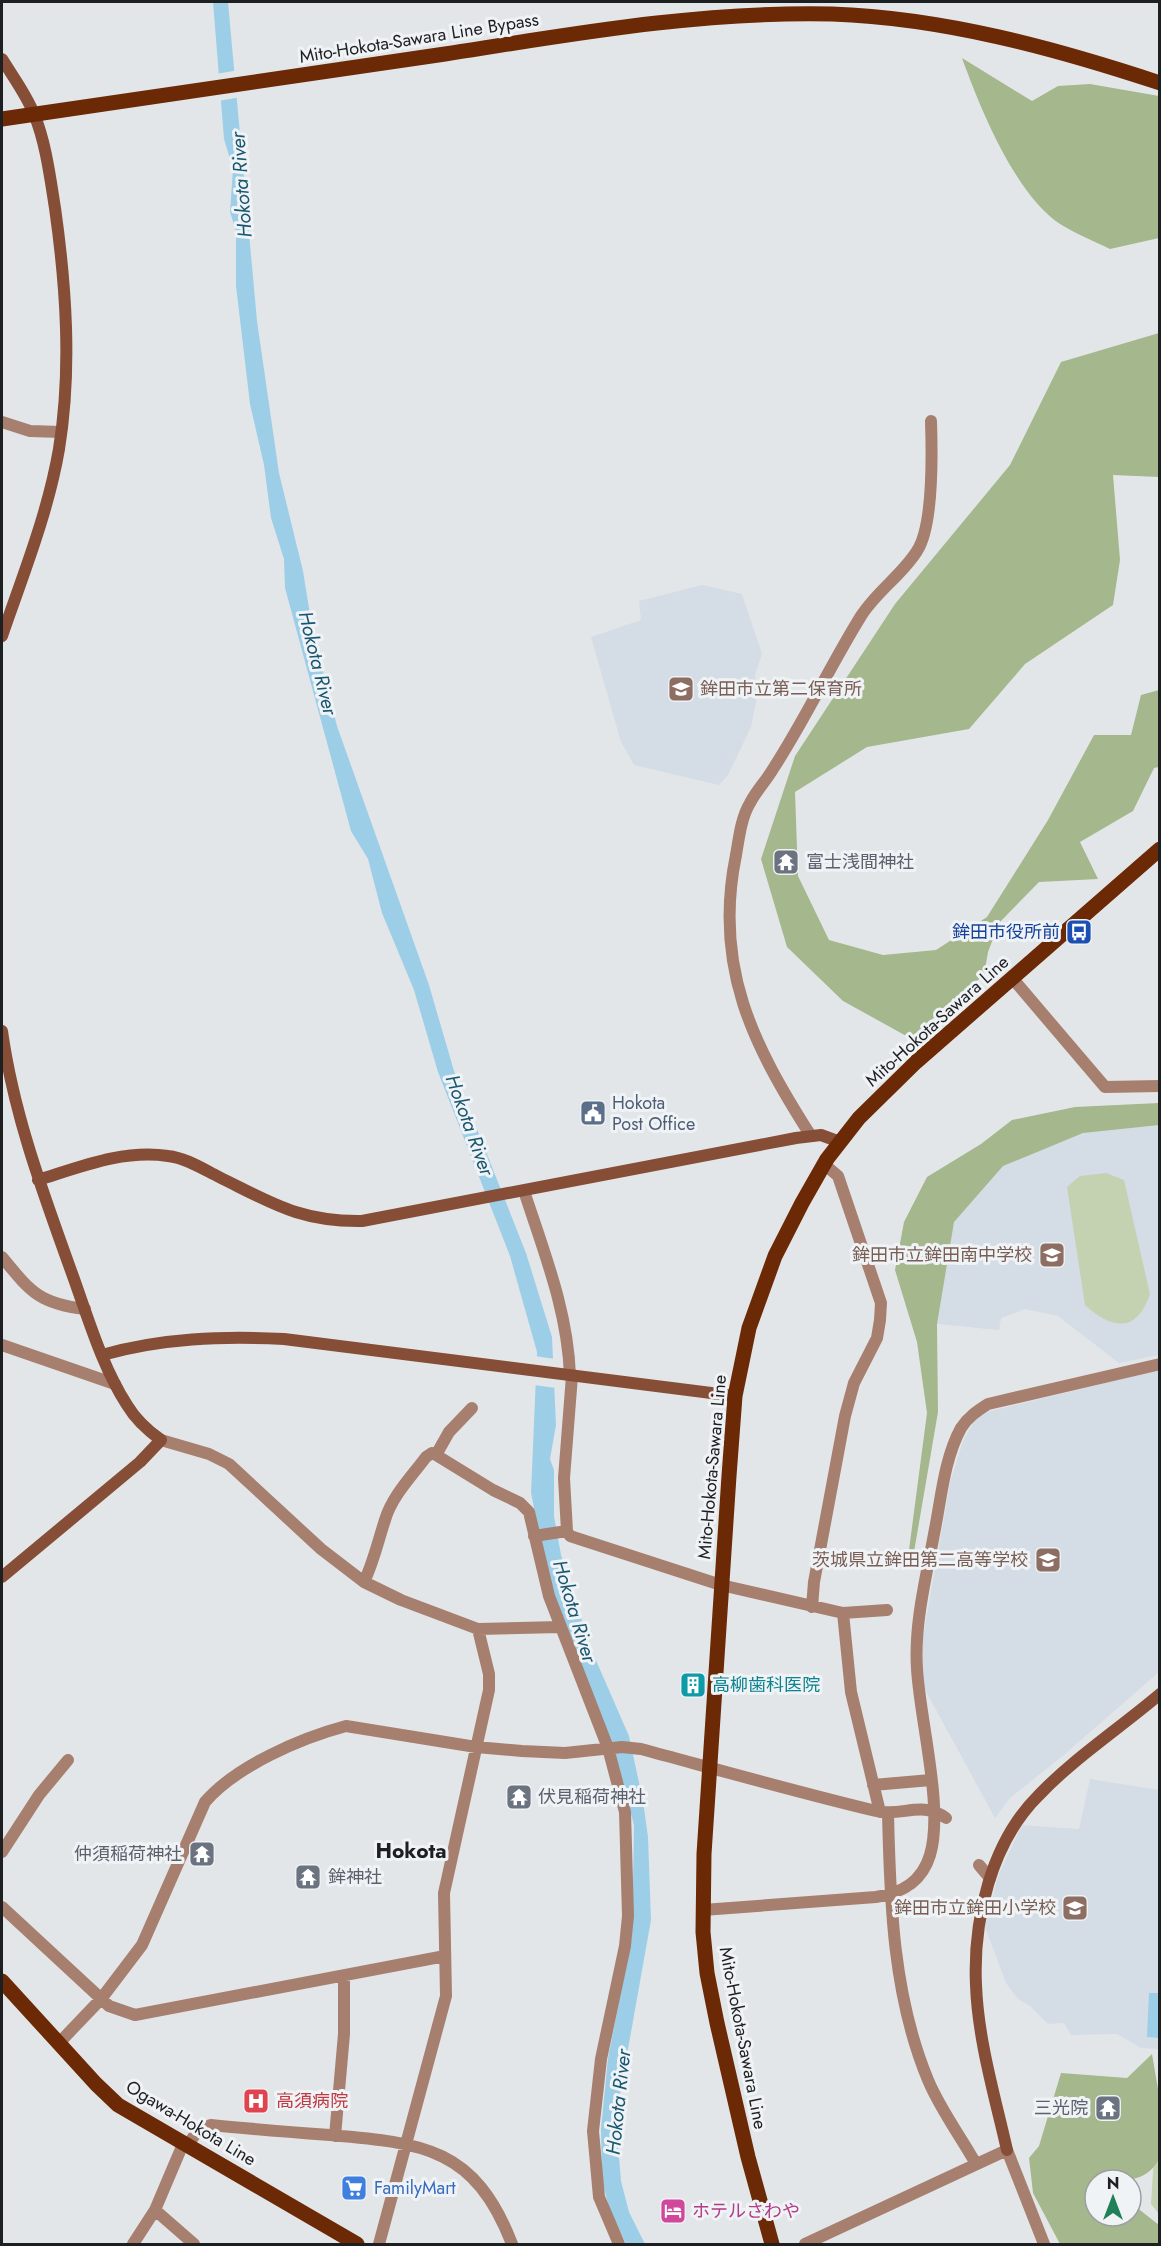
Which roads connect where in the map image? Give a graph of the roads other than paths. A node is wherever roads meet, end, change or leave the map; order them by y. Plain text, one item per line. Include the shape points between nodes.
1 (2, 59) edge
2 (1160, 83) edge
3 (34, 114) junction
4 (2, 119) edge
5 (931, 420) dead end
6 (2, 422) edge
7 (61, 432) junction
8 (2, 636) edge
9 (1160, 849) edge
10 (1013, 979) junction
11 (2, 1031) edge
12 (1160, 1086) edge
13 (811, 1136) junction
14 (840, 1142) junction
15 (824, 1164) junction
16 (38, 1180) junction
17 (522, 1192) junction
18 (2, 1257) edge
19 (85, 1309) junction
20 (2, 1345) edge
21 (102, 1355) junction
22 (1160, 1364) edge
23 (569, 1376) junction
24 (115, 1384) junction
25 (735, 1396) junction
26 (472, 1408) dead end
27 (161, 1440) junction
28 (436, 1455) junction
29 (565, 1531) junction
30 (536, 1535) junction
31 (2, 1577) edge
32 (364, 1582) junction
33 (721, 1585) junction
34 (812, 1607) junction
35 (887, 1610) dead end
36 (843, 1612) junction
37 (560, 1627) junction
38 (478, 1629) junction
39 (1160, 1694) edge
40 (476, 1747) junction
41 (610, 1748) junction
42 (68, 1760) dead end
43 (710, 1768) junction
44 (931, 1780) junction
45 (873, 1785) junction
46 (933, 1809) junction
47 (884, 1812) junction
48 (945, 1818) dead end
49 (2, 1852) edge
50 (979, 1865) dead end
51 (990, 1878) junction
52 (890, 1895) junction
53 (2, 1907) edge
54 (703, 1910) junction
55 (445, 1956) junction
56 (344, 1976) junction
57 (2, 1982) edge
58 (101, 1999) junction
59 (59, 2043) junction
60 (335, 2136) junction
61 (406, 2144) junction
62 (185, 2145) junction
63 (1007, 2150) junction
64 (976, 2164) junction
65 (155, 2210) junction
66 (132, 2244) edge
67 (194, 2244) edge
68 (357, 2244) edge
69 (379, 2244) edge
70 (512, 2244) edge
71 (619, 2244) edge
72 (772, 2244) edge
73 (806, 2244) edge
74 (1044, 2244) edge

1 - 3 street
2 - 3 main road, Mito-Hokota-Sawara Line Bypass via 1024,43 950,28 833,14 769,14 709,16 601,30
3 - 4 main road, Mito-Hokota-Sawara Line Bypass
3 - 7 street via 52,191 62,266 66,331
5 - 13 street via 930,489 918,550 870,603 749,803 731,878 733,963 749,1026
6 - 7 street via 30,430
7 - 8 street via 49,495
9 - 10 main road, Mito-Hokota-Sawara Line
10 - 12 street via 1105,1087
10 - 14 main road, Mito-Hokota-Sawara Line via 915,1062
11 - 16 street via 20,1120
13 - 14 street via 821,1135
13 - 17 street
14 - 15 main road, Mito-Hokota-Sawara Line
15 - 25 main road, Mito-Hokota-Sawara Line via 786,1233 764,1284 748,1328
15 - 34 street via 834,1170 844,1194 878,1293 880,1312 877,1338 854,1383 845,1416
16 - 17 street via 121,1156 170,1156 288,1210 332,1221 362,1221
16 - 19 street
17 - 23 street via 560,1305 569,1342
18 - 19 street via 40,1298 59,1306
19 - 21 street
20 - 24 street
21 - 23 street via 169,1341 243,1337 316,1342
21 - 24 street
22 - 44 street via 1008,1398 976,1411 960,1430 943,1488 918,1625 918,1677
23 - 25 street
23 - 29 street
24 - 27 street via 136,1418
25 - 33 main road, Mito-Hokota-Sawara Line
26 - 28 street via 449,1432
27 - 31 street
27 - 32 street via 229,1464 321,1549
28 - 30 street via 520,1503 529,1512
28 - 32 street via 432,1452 426,1457 395,1497 385,1518 376,1558
29 - 30 street
29 - 33 street via 581,1542
30 - 37 street
32 - 38 street via 436,1615
33 - 34 street
33 - 43 main road, Mito-Hokota-Sawara Line
34 - 36 street
35 - 36 street
36 - 45 street via 851,1692
37 - 38 street
37 - 41 street
38 - 40 street via 489,1690
39 - 51 street via 1038,1795 1013,1828
40 - 41 street via 565,1753
40 - 55 street via 444,1893
40 - 58 street via 346,1726 326,1731 240,1772 205,1802 142,1945
41 - 43 street via 641,1749
41 - 71 street via 625,1812 628,1916 624,1954 601,2059 593,2131 599,2198
42 - 49 street via 39,1795
43 - 47 street
43 - 54 main road, Mito-Hokota-Sawara Line
44 - 45 street
44 - 46 street
45 - 47 street
46 - 47 street
46 - 48 street
46 - 52 street via 929,1857 915,1881
47 - 52 street
50 - 51 street
51 - 63 street via 976,1985
52 - 54 street
52 - 64 street via 899,1976 915,2042 928,2081
53 - 58 street
54 - 72 main road, Mito-Hokota-Sawara Line via 705,1958 715,2013
55 - 56 street
55 - 61 street via 446,1996
56 - 58 street via 135,2015 117,2010
56 - 60 street via 344,2034
57 - 59 main road, Ogawa-Hokota Line
58 - 59 street
59 - 62 main road, Ogawa-Hokota Line via 118,2105
60 - 61 street
60 - 62 street via 211,2125 199,2128
61 - 69 street
61 - 70 street via 444,2157 472,2178 490,2197
62 - 65 street
62 - 68 main road, Ogawa-Hokota Line
63 - 64 street
63 - 74 street
64 - 73 street
65 - 66 street
65 - 67 street

